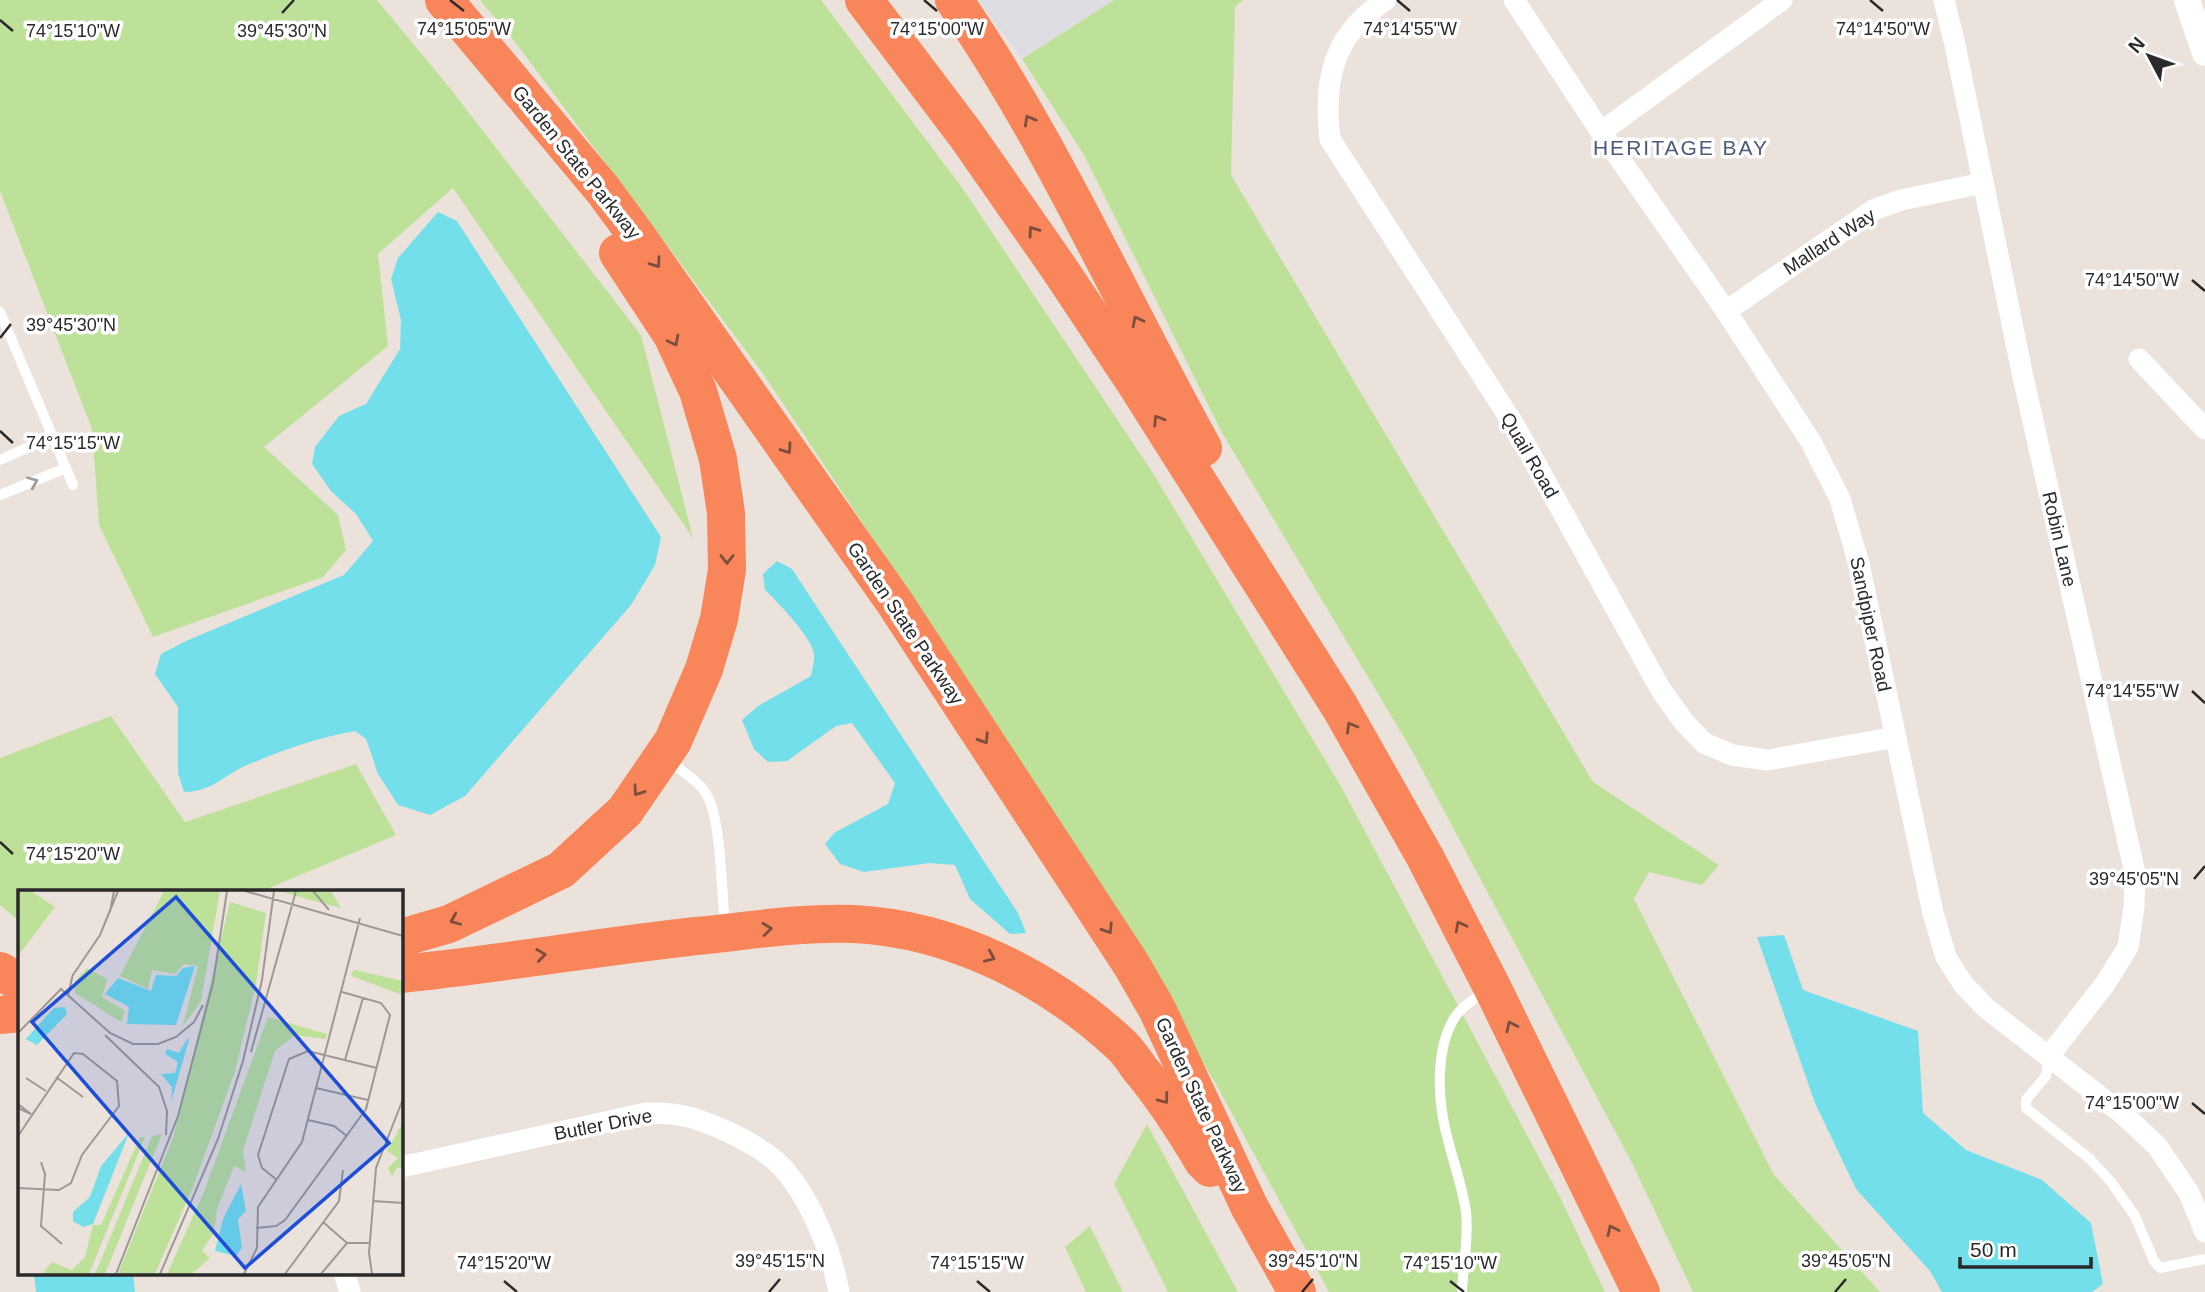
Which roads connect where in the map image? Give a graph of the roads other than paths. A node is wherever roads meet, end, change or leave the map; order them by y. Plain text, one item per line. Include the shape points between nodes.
1 (864, 0) edge
2 (954, 0) edge
3 (1386, 0) edge
4 (1514, 0) edge
5 (1782, 0) edge
6 (1944, 0) edge
7 (2187, 0) edge
8 (452, 9) edge
9 (2205, 53) edge
10 (1601, 132) junction
11 (1983, 183) junction
12 (0, 312) edge
13 (1726, 312) junction
14 (2139, 359) dead end
15 (2205, 429) edge
16 (53, 436) junction
17 (0, 460) edge
18 (66, 468) junction
19 (73, 485) dead end
20 (0, 495) edge
21 (1313, 664) junction
22 (1896, 737) junction
23 (662, 756) junction
24 (725, 933) junction
25 (402, 938) edge
26 (0, 971) edge
27 (402, 974) edge
28 (18, 982) edge
29 (18, 983) edge
30 (0, 986) edge
31 (1492, 987) junction
32 (18, 1013) edge
33 (0, 1015) edge
34 (2049, 1056) junction
35 (402, 1167) edge
36 (1249, 1206) junction
37 (2205, 1232) edge
38 (2205, 1259) edge
39 (344, 1274) edge
40 (350, 1292) edge
41 (839, 1292) edge
42 (1297, 1292) edge
43 (1462, 1292) edge
44 (1641, 1292) edge

21 -> 1 highway via 1056,264
21 -> 2 highway via 1284,586 1193,430 1008,83
3 - 22 street, Quail Road via 1347,36 1329,74 1330,139 1516,428 1661,690 1704,743 1732,755 1768,760
4 - 10 street, Sandpiper Road
5 - 10 street
6 - 11 street, Robin Lane
7 - 9 street
8 -> 23 highway via 672,335 698,391 718,459 726,513 727,570 719,619 704,669
8 -> 36 highway, Garden State Parkway via 611,201 895,603 1157,1009
10 - 13 street, Sandpiper Road
11 - 13 street, Mallard Way via 1873,210
11 - 34 street, Robin Lane via 2135,873 2128,947
12 - 16 lane
13 - 22 street, Sandpiper Road via 1811,442 1840,499 1859,564
14 - 15 street
16 - 17 lane
16 - 18 lane
18 - 19 lane
20 -> 18 lane
31 -> 21 highway via 1425,857
22 - 34 street, Sandpiper Road via 1945,957 1986,1008
23 - 24 lane via 708,796 715,818
23 -> 25 highway via 625,811 561,870 449,924
27 -> 24 highway
24 -> 36 highway via 801,925 898,929 984,954 1020,972 1057,994 1122,1045 1169,1105 1203,1161
26 - 28 highway
29 - 30 highway
31 - 43 lane via 1466,1004 1452,1022 1441,1061 1444,1125 1466,1214
44 -> 31 highway
32 - 33 highway
34 - 37 street, Sandpiper Road via 2157,1146 2189,1193
34 - 38 lane via 2046,1076 2026,1100 2026,1108 2090,1159 2111,1182 2135,1216 2160,1268
35 - 41 street, Butler Drive via 646,1113 678,1114 744,1140 779,1165 816,1216
36 - 42 highway, Garden State Parkway
39 - 40 street

